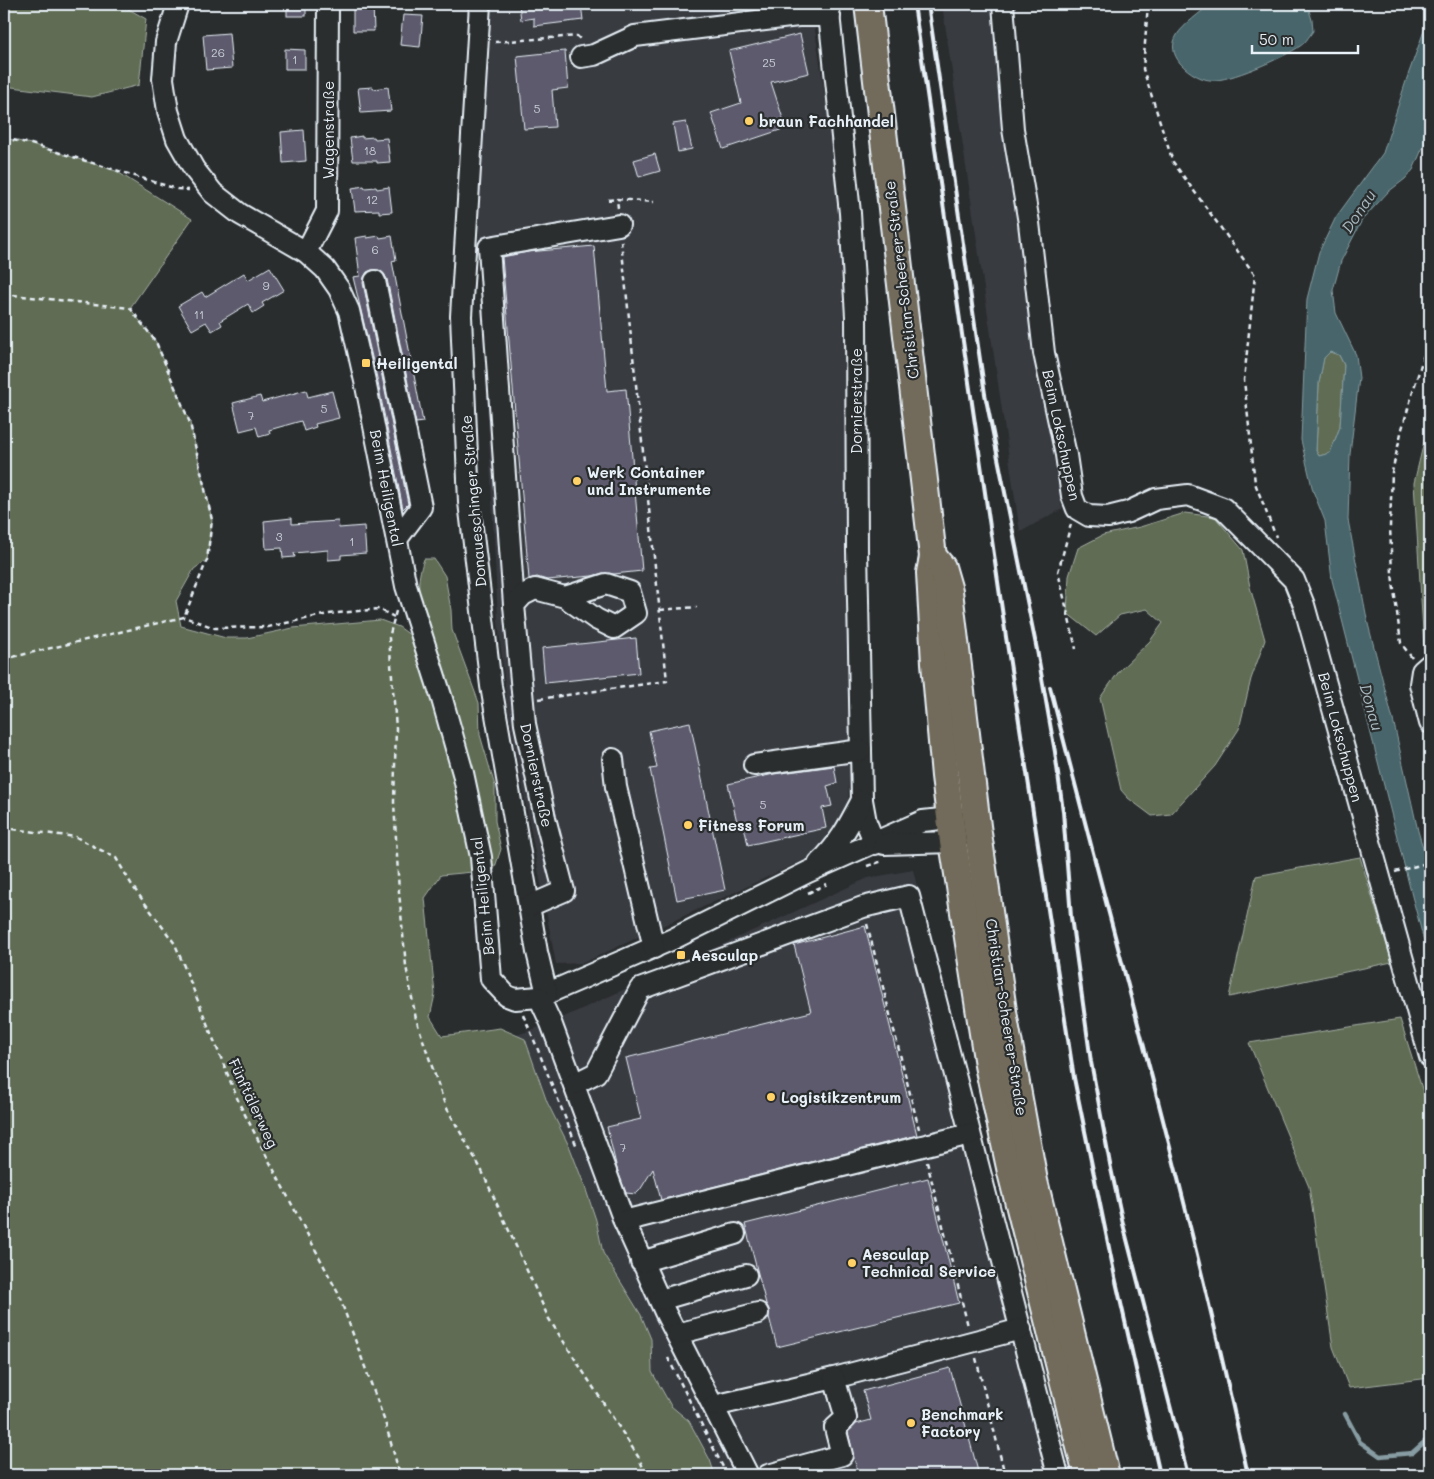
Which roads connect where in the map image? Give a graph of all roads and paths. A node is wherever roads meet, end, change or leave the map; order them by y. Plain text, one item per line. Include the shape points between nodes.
1 (178, 4) edge
2 (328, 4) edge
3 (480, 4) edge
4 (868, 4) edge
5 (1003, 4) edge
6 (1148, 4) edge
7 (829, 10) edge
8 (509, 42) dead end
9 (588, 56) joint
10 (4, 138) edge
11 (213, 193) junction
12 (617, 199) junction
13 (608, 200) dead end
14 (654, 202) dead end
15 (619, 225) junction
16 (306, 252) junction
17 (375, 281) dead end
18 (4, 294) edge
19 (1430, 334) edge
20 (1077, 509) junction
21 (397, 539) junction
22 (1280, 545) dead end
23 (933, 557) junction
24 (406, 586) junction
25 (565, 597) dead end
26 (697, 607) dead end
27 (660, 610) junction
28 (515, 612) junction
29 (394, 616) junction
30 (184, 617) junction
31 (1076, 649) dead end
32 (4, 659) edge
33 (1426, 668) edge
34 (522, 700) junction
35 (1430, 723) edge
36 (861, 750) junction
37 (613, 759) dead end
38 (754, 765) dead end
39 (862, 800) junction
40 (977, 826) junction
41 (4, 828) edge
42 (952, 830) junction
43 (875, 844) junction
44 (1430, 862) edge
45 (808, 872) junction
46 (1393, 872) dead end
47 (529, 906) junction
48 (863, 907) junction
49 (877, 936) dead end
50 (871, 938) junction
51 (654, 948) junction
52 (886, 972) dead end
53 (880, 974) junction
54 (543, 995) junction
55 (894, 1006) dead end
56 (888, 1008) junction
57 (903, 1041) dead end
58 (897, 1043) junction
59 (1430, 1056) edge
60 (912, 1076) dead end
61 (906, 1078) junction
62 (574, 1084) junction
63 (920, 1110) dead end
64 (914, 1111) junction
65 (970, 1134) junction
66 (922, 1145) junction
67 (935, 1170) dead end
68 (929, 1171) junction
69 (944, 1204) dead end
70 (938, 1205) junction
71 (624, 1222) junction
72 (736, 1234) dead end
73 (953, 1239) dead end
74 (946, 1240) junction
75 (642, 1262) junction
76 (961, 1271) dead end
77 (955, 1272) junction
78 (746, 1275) dead end
79 (660, 1300) junction
80 (970, 1307) dead end
81 (964, 1308) junction
82 (758, 1313) dead end
83 (1021, 1329) junction
84 (677, 1334) junction
85 (972, 1342) junction
86 (987, 1375) dead end
87 (981, 1376) junction
88 (834, 1378) junction
89 (714, 1406) junction
90 (995, 1407) dead end
91 (989, 1408) junction
92 (1003, 1439) dead end
93 (997, 1440) junction
94 (400, 1475) edge
95 (646, 1475) edge
96 (748, 1475) edge
97 (768, 1475) edge
98 (1006, 1475) edge
99 (1058, 1475) edge
100 (1087, 1475) edge
101 (1106, 1475) edge

1 - 11 street, Beim Heiligental via 166,42 163,79 168,111 181,146
2 - 16 street, Wagenstraße via 327,211
3 - 47 street, Donaueschinger Straße via 461,316 470,502 490,686
4 - 23 main road, Christian-Scheerer-Straße
5 - 20 street, Beim Lokschuppen via 1013,129 1029,223 1044,352
6 - 22 path via 1143,69 1173,162 1255,275 1244,380 1255,484
7 - 9 street via 635,36
7 - 36 street, Dornierstraße via 850,213 856,317
8 - 9 path via 577,36
10 - 11 path via 177,189
11 - 16 street, Beim Heiligental via 240,214
12 - 13 path
12 - 14 path
12 - 15 path
15 - 27 path
15 - 28 street, Dornierstraße via 489,247
16 - 21 street, Beim Heiligental via 325,269 349,312
17 - 21 street via 421,507
18 - 30 path via 130,308 156,342 190,423 212,520 207,560
19 - 33 path via 1392,472 1390,526 1392,574 1401,643
20 - 31 path via 1058,572
20 - 59 street, Beim Lokschuppen via 1089,516 1108,517 1156,499 1188,495 1223,508 1294,580 1304,605
21 - 24 street, Beim Heiligental
23 - 40 main road, Christian-Scheerer-Straße via 942,567 949,591
23 - 42 main road, Christian-Scheerer-Straße via 930,573 935,664
24 - 29 path
24 - 54 street, Beim Heiligental via 463,773 481,857 491,979 515,1000
25 - 28 street via 535,589 523,595
26 - 27 path
27 - 34 path via 667,681
28 - 34 street, Dornierstraße
29 - 30 path via 378,609 328,614 268,627 215,628
29 - 95 path via 389,638 396,728 394,802 406,966 416,1019 445,1105 481,1169 549,1318 639,1458
30 - 32 path
33 - 35 street via 1420,684
34 - 47 street, Dornierstraße via 545,818 564,891
36 - 38 street
36 - 39 street, Dornierstraße
37 - 51 street via 616,787
39 - 43 street, Dornierstraße
39 - 45 street, Dornierstraße via 843,836 831,852
40 - 42 street, Dornierstraße
40 - 101 main road, Christian-Scheerer-Straße via 1004,1018 1034,1181
41 - 94 path, Fünftälerweg via 76,837 116,858 175,944 240,1105 338,1293 385,1422
42 - 43 street, Dornierstraße via 923,821
42 - 100 main road, Christian-Scheerer-Straße via 988,1065 1011,1172
43 - 45 street, Dornierstraße
44 - 46 path
45 - 51 street, Dornierstraße
47 - 54 street, Donaueschinger Straße
48 - 50 path
48 - 62 street via 640,989 596,1073
48 - 65 street via 909,896
49 - 50 path
50 - 53 path
51 - 54 street, Dornierstraße
52 - 53 path
53 - 56 path
54 - 62 street, Donaueschinger Straße
55 - 56 path
56 - 58 path
57 - 58 path
58 - 61 path
60 - 61 path
61 - 64 path
62 - 71 street, Donaueschinger Straße
63 - 64 path
64 - 66 path
65 - 66 street
65 - 83 street
66 - 68 path
66 - 71 street
67 - 68 path
68 - 70 path
69 - 70 path
70 - 74 path
71 - 75 street, Donaueschinger Straße
72 - 75 street
73 - 74 path
74 - 77 path
75 - 79 street, Donaueschinger Straße
76 - 77 path
77 - 81 path
78 - 79 street
79 - 84 street, Donaueschinger Straße
80 - 81 path
81 - 85 path
82 - 84 street
83 - 85 street
83 - 99 street
84 - 89 street, Donaueschinger Straße
85 - 87 path
85 - 88 street
86 - 87 path
87 - 91 path
88 - 89 street
88 - 97 street via 846,1418 835,1428 842,1456
89 - 96 street, Donaueschinger Straße
90 - 91 path
91 - 93 path
92 - 93 path
93 - 98 path

